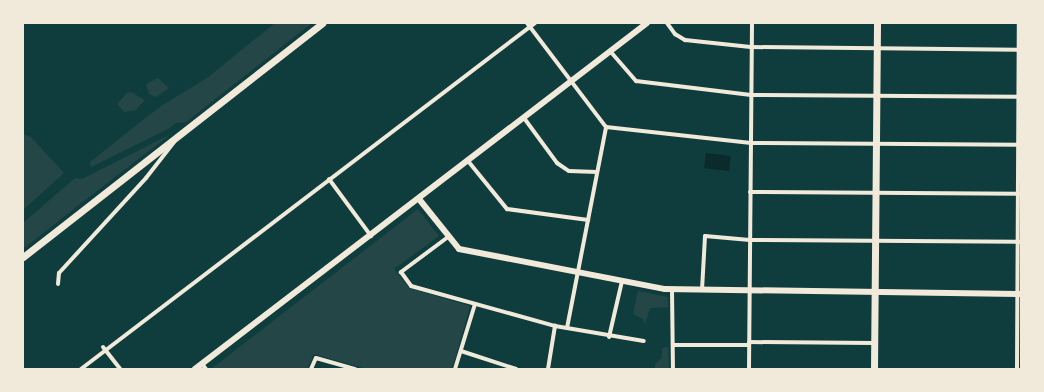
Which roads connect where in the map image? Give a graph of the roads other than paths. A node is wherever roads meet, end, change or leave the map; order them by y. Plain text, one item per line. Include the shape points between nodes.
1 (322, 23) edge
2 (526, 23) edge
3 (535, 23) edge
4 (647, 23) edge
5 (667, 23) edge
6 (752, 23) edge
7 (877, 23) edge
8 (1019, 23) edge
9 (530, 27) junction
10 (751, 47) junction
11 (876, 48) junction
12 (1020, 50) edge
13 (610, 51) junction
14 (571, 81) junction
15 (751, 95) junction
16 (876, 96) junction
17 (1020, 97) edge
18 (524, 118) junction
19 (606, 126) junction
20 (180, 134) junction
21 (751, 143) junction
22 (876, 144) junction
23 (1020, 145) edge
24 (468, 161) junction
25 (597, 172) junction
26 (329, 179) junction
27 (750, 192) junction
28 (875, 193) junction
29 (1020, 194) edge
30 (419, 199) junction
31 (588, 220) junction
32 (371, 236) junction
33 (448, 237) junction
34 (750, 240) junction
35 (875, 241) junction
36 (1020, 242) edge
37 (23, 258) edge
38 (578, 272) junction
39 (622, 281) junction
40 (58, 284) dead end
41 (672, 290) junction
42 (702, 290) junction
43 (750, 291) junction
44 (875, 292) junction
45 (1019, 294) edge
46 (475, 304) junction
47 (555, 326) junction
48 (567, 328) junction
49 (609, 337) junction
50 (644, 341) dead end
51 (874, 343) junction
52 (749, 344) junction
53 (673, 345) junction
54 (1019, 345) edge
55 (103, 347) dead end
56 (106, 351) junction
57 (461, 351) junction
58 (204, 366) edge
59 (82, 369) edge
60 (120, 369) edge
61 (195, 369) edge
62 (310, 369) edge
63 (355, 369) edge
64 (455, 369) edge
65 (516, 369) edge
66 (548, 369) edge
67 (673, 369) edge
68 (749, 369) edge
69 (874, 369) edge
70 (1017, 369) edge

1 - 20 main road
2 - 9 street
3 - 9 street
4 - 13 street
5 - 10 street via 675,34 685,40
6 - 10 street
7 - 11 main road
8 - 12 street
9 - 14 street
9 - 26 street
10 - 11 street
10 - 15 street
11 - 12 street
11 - 16 main road
12 - 17 street
13 - 14 street
13 - 15 street via 636,81
14 - 18 street
14 - 19 street
15 - 16 street
15 - 21 street
16 - 17 street
16 - 22 main road
17 - 23 street
18 - 24 street
18 - 25 street via 557,164 569,171
19 - 21 street
19 - 25 street
20 - 37 main road
20 - 40 street via 146,178 59,273
21 - 22 street
21 - 27 street
22 - 23 street
22 - 28 main road
23 - 29 street
24 - 30 street
24 - 31 street via 507,209
25 - 31 street
26 - 32 street
26 - 56 street
27 - 28 street
27 - 34 street
28 - 29 street
28 - 35 main road
29 - 36 street
30 - 32 street
30 - 33 street
31 - 38 street
32 - 58 street
33 - 38 street via 463,250
33 - 46 street via 401,272 411,286
34 - 35 street
34 - 42 street via 705,236
34 - 43 street
35 - 36 street
35 - 44 main road
36 - 45 street
38 - 39 street
38 - 48 street
39 - 41 street
39 - 49 street
41 - 42 street
41 - 53 street
42 - 43 street
43 - 44 street
43 - 52 street
44 - 45 street
44 - 51 main road
45 - 54 street
46 - 47 street
46 - 57 street
47 - 48 street
47 - 66 street
48 - 49 street
49 - 50 street
51 - 52 street
51 - 69 main road
52 - 53 street
52 - 68 street
53 - 67 street
54 - 70 street
55 - 56 street
56 - 59 street
56 - 60 street
57 - 64 street
57 - 65 street
58 - 61 street
62 - 63 street via 316,358

